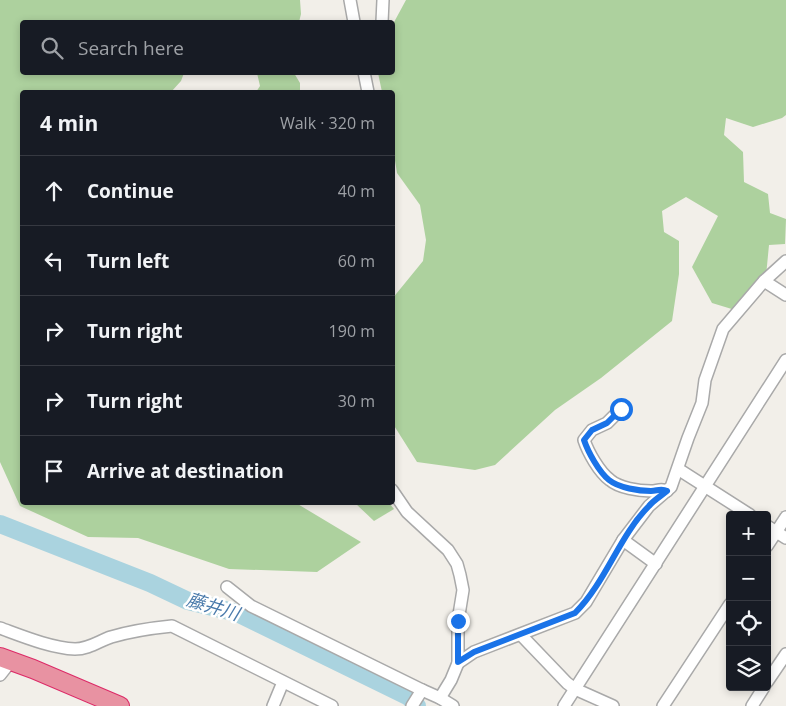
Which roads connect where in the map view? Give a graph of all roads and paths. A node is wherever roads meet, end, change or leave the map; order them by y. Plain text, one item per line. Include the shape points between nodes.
1 (350, 0) edge
2 (383, 0) edge
3 (354, 20) edge
4 (382, 20) edge
5 (365, 75) edge
6 (368, 90) edge
7 (786, 261) edge
8 (764, 281) junction
9 (786, 294) edge
10 (786, 360) edge
11 (621, 409) dead end
12 (678, 469) junction
13 (705, 486) junction
14 (667, 491) junction
15 (395, 494) edge
16 (744, 511) edge
17 (786, 517) edge
18 (777, 532) edge
19 (623, 540) junction
20 (656, 564) junction
21 (227, 587) dead end
22 (726, 610) edge
23 (0, 628) edge
24 (521, 635) junction
25 (786, 654) edge
26 (5, 659) edge
27 (458, 662) junction
28 (0, 675) edge
29 (771, 676) edge
30 (283, 682) junction
31 (575, 689) junction
32 (761, 691) edge
33 (420, 692) junction
34 (440, 698) junction
35 (120, 706) edge
36 (273, 706) edge
37 (332, 706) edge
38 (412, 706) edge
39 (453, 706) edge
40 (564, 706) edge
41 (613, 706) edge
42 (663, 706) edge
43 (752, 706) edge

1 - 3 street
2 - 4 street
5 - 6 street
7 - 8 street
8 - 9 street
8 - 12 street via 723,328 705,380 702,404
10 - 13 street
11 - 14 street via 607,423 592,430 584,440 588,452 609,480 621,486
12 - 13 street
12 - 14 street
13 - 16 street
13 - 20 street
14 - 19 street via 648,506
15 - 27 street via 407,512 448,550 457,564 463,590 458,621
17 - 18 street
19 - 20 street
19 - 24 street via 597,586 575,613
20 - 31 street
21 - 33 street via 250,606
22 - 42 street
23 - 30 street via 74,649 89,647 111,637 172,626
24 - 27 street via 474,652
24 - 31 street
25 - 29 street
26 - 28 street
26 - 35 highway
27 - 34 street
30 - 36 street
30 - 37 street
31 - 40 street
31 - 41 street
32 - 43 street
33 - 34 street
33 - 38 street
34 - 39 street

